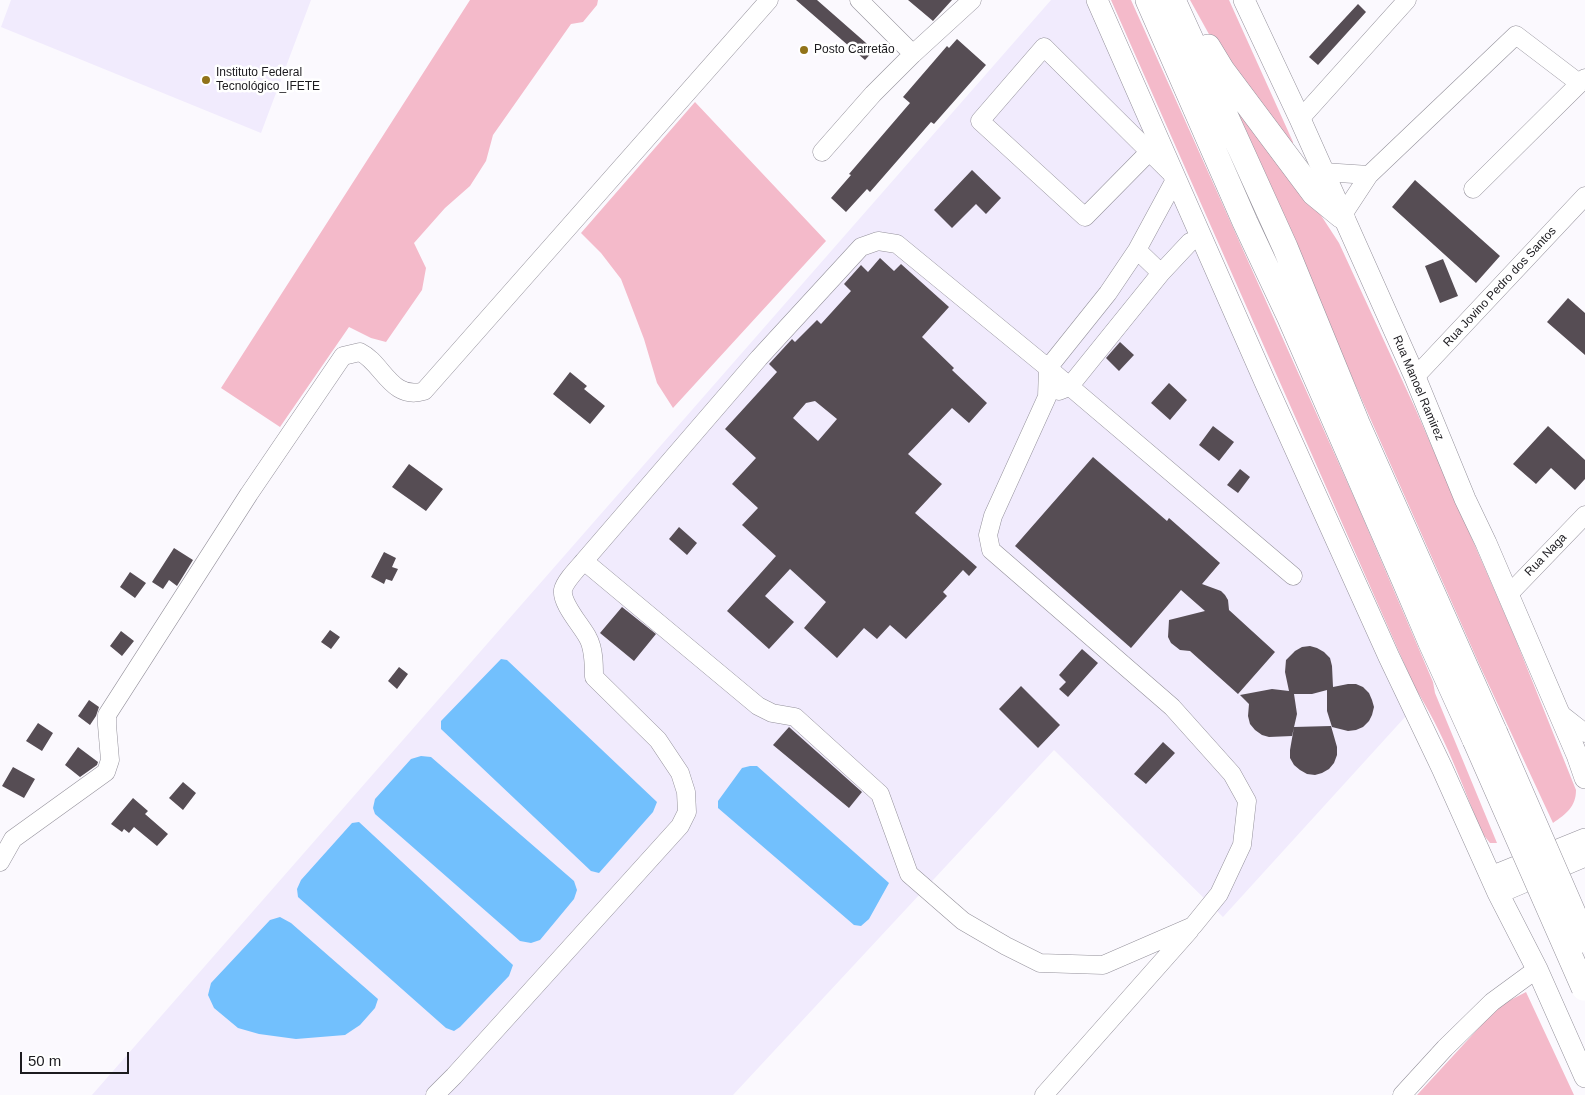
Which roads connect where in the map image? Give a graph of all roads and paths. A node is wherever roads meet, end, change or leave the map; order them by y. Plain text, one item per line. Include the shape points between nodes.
1 (770, 0) edge
2 (859, 0) edge
3 (972, 0) edge
4 (1097, 0) edge
5 (1148, 0) edge
6 (1173, 0) edge
7 (1177, 0) edge
8 (1244, 0) edge
9 (1407, 0) edge
10 (914, 54) junction
11 (1582, 80) edge
12 (1300, 119) junction
13 (822, 152) dead end
14 (1150, 152) junction
15 (1323, 172) junction
16 (1369, 175) junction
17 (1176, 178) junction
18 (1473, 189) dead end
19 (1585, 196) edge
20 (1342, 216) junction
21 (1202, 238) junction
22 (1137, 250) junction
23 (1162, 273) junction
24 (1048, 368) junction
25 (1415, 377) junction
26 (1069, 387) junction
27 (1047, 396) junction
28 (1585, 515) edge
29 (584, 561) junction
30 (1293, 576) dead end
31 (1508, 595) junction
32 (1556, 710) junction
33 (1585, 733) edge
34 (1485, 737) junction
35 (1581, 759) edge
36 (1585, 778) edge
37 (1585, 839) edge
38 (1585, 856) edge
39 (0, 862) edge
40 (1494, 885) junction
41 (1194, 926) junction
42 (1585, 940) edge
43 (1537, 969) junction
44 (1585, 989) edge
45 (1585, 1077) edge
46 (435, 1095) edge
47 (1044, 1095) edge
48 (1402, 1095) edge

1 - 39 street via 424,391 416,394 394,386 360,352 343,356 249,494 107,716 110,760 106,772 13,839
2 - 10 street
3 - 10 street
4 - 17 main road
5 - 34 highway via 1431,643
6 - 34 highway via 1285,247
7 - 20 highway via 1182,3 1222,70 1314,193
8 - 12 main road, Rua Manoel Ramirez
9 - 12 street
10 - 13 street via 873,94
11 - 16 street via 1516,35
11 - 18 street
12 - 15 main road, Rua Manoel Ramirez
14 - 14 street via 1085,217 980,121 1044,47
14 - 17 street
15 - 16 street
15 - 20 main road, Rua Manoel Ramirez
16 - 20 street
17 - 21 main road
17 - 22 street
19 - 25 street, Rua Jovino Pedro dos Santos
20 - 25 main road, Rua Manoel Ramirez
21 - 23 street via 1190,242
21 - 40 main road
22 - 23 street
22 - 24 street via 1108,293
23 - 26 street
24 - 26 street
24 - 27 street
24 - 29 street via 897,244 878,241 861,247 759,358
25 - 31 main road, Rua Manoel Ramirez
26 - 27 street
26 - 30 street
27 - 41 street via 993,516 988,535 991,550 1172,707 1232,774 1247,801 1242,845 1219,894
28 - 31 street, Rua Naga
29 - 41 street via 758,706 772,713 795,717 880,794 909,874 963,921 1040,963 1103,965
29 - 46 street via 563,590 565,602 589,640 594,677 658,740 680,773 686,792 687,812 680,826
31 - 32 main road, Rua Manoel Ramirez
32 - 33 street
32 - 35 main road, Rua Manoel Ramirez
34 - 42 highway, bridge
34 - 44 highway, bridge
35 - 36 main road, Rua Manoel Ramirez
37 - 40 main road
38 - 40 main road
40 - 43 main road
41 - 47 street
43 - 45 main road
43 - 48 street via 1492,1002

